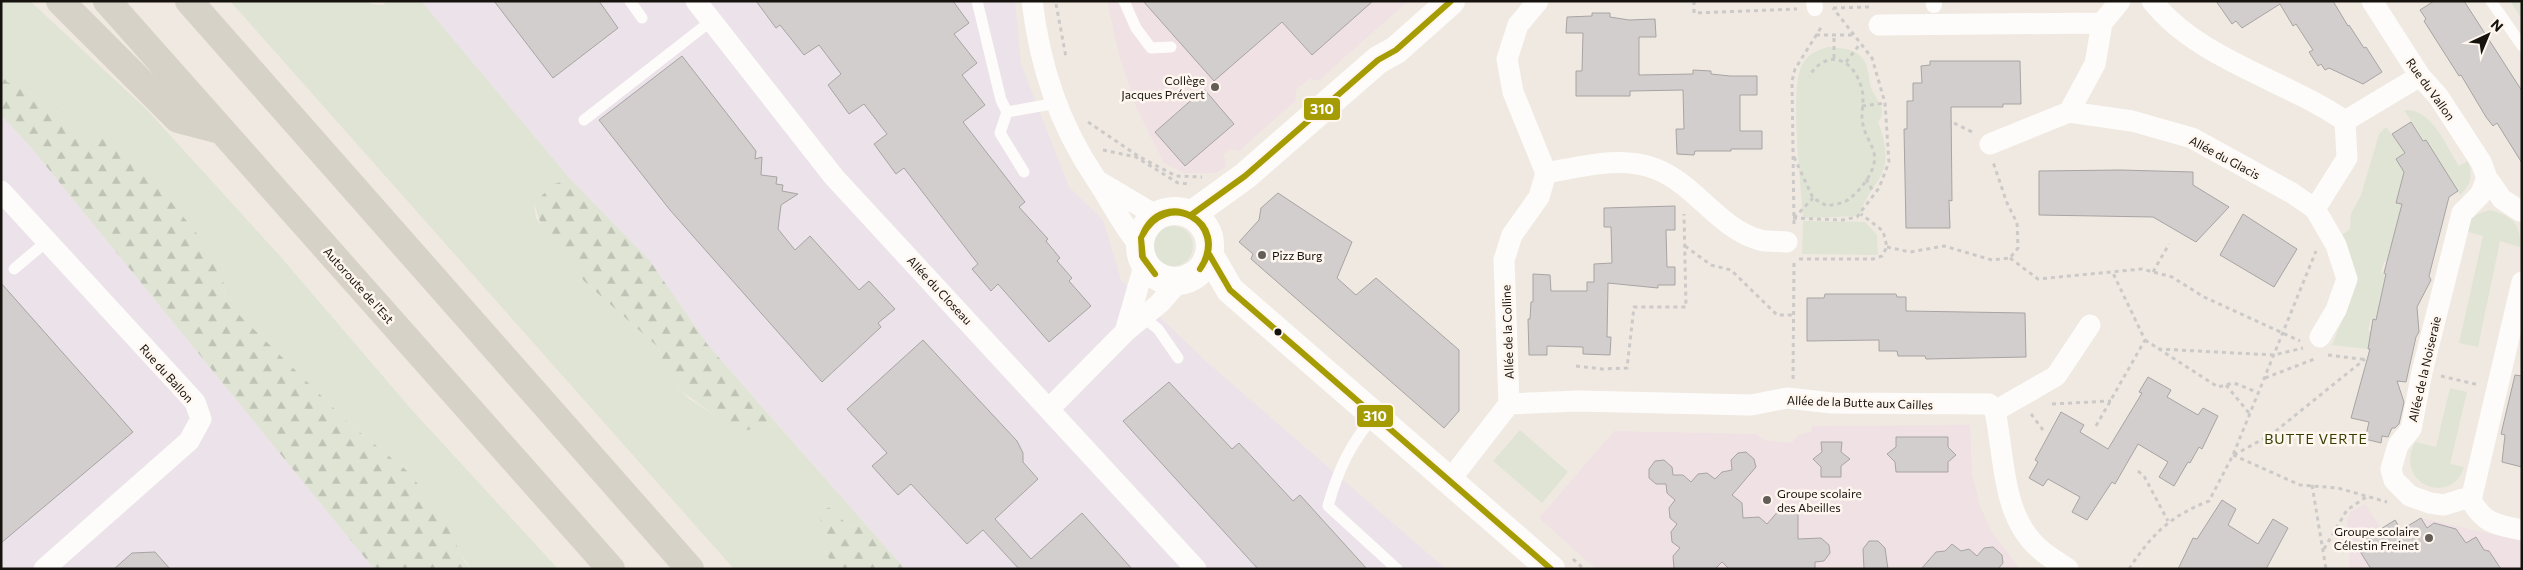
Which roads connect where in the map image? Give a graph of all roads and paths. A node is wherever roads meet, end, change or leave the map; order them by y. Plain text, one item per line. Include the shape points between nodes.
1 (60, 1) edge
2 (107, 1) edge
3 (189, 1) edge
4 (214, 1) edge
5 (630, 1) edge
6 (696, 1) edge
7 (978, 1) edge
8 (1032, 1) edge
9 (1055, 1) edge
10 (1124, 1) edge
11 (1437, 1) edge
12 (1451, 1) edge
13 (1538, 1) edge
14 (1694, 1) edge
15 (2120, 1) edge
16 (2152, 1) edge
17 (2372, 1) edge
18 (2491, 1) edge
19 (1819, 8) edge
20 (642, 18) dead end
21 (712, 22) junction
22 (1824, 22) dead end
23 (2102, 24) junction
24 (1879, 25) dead end
25 (1816, 35) junction
26 (1853, 35) junction
27 (1834, 36) dead end
28 (1860, 44) junction
29 (2522, 46) edge
30 (1171, 47) dead end
31 (1834, 58) junction
32 (1378, 60) junction
33 (1846, 62) junction
34 (1068, 66) dead end
35 (1809, 76) dead end
36 (2420, 76) junction
37 (258, 80) junction
38 (1885, 102) junction
39 (1056, 103) junction
40 (1862, 106) junction
41 (1007, 112) junction
42 (2069, 112) junction
43 (1082, 118) dead end
44 (584, 120) dead end
45 (2345, 121) junction
46 (220, 130) junction
47 (1071, 141) junction
48 (1990, 144) joint
49 (1793, 155) junction
50 (1024, 172) dead end
51 (1546, 174) junction
52 (1206, 178) dead end
53 (2487, 178) junction
54 (1866, 179) junction
55 (1096, 180) junction
56 (1194, 184) dead end
57 (1683, 186) junction
58 (1, 191) edge
59 (1875, 194) junction
60 (1813, 198) junction
61 (2521, 213) edge
62 (1861, 214) junction
63 (1157, 216) junction
64 (1794, 218) junction
65 (2320, 218) junction
66 (1202, 233) junction
67 (1790, 234) joint
68 (46, 242) junction
69 (2169, 244) dead end
70 (1685, 246) junction
71 (1887, 247) junction
72 (1142, 255) junction
73 (2010, 258) junction
74 (14, 269) dead end
75 (2112, 271) junction
76 (2153, 272) junction
77 (1185, 278) junction
78 (2522, 282) edge
79 (1230, 290) junction
80 (1794, 315) junction
81 (1144, 318) junction
82 (2090, 324) dead end
83 (1125, 332) junction
84 (2283, 333) junction
85 (2145, 340) junction
86 (2315, 342) junction
87 (2158, 349) junction
88 (2274, 355) junction
89 (2332, 356) junction
90 (1178, 358) dead end
91 (1576, 366) dead end
92 (2422, 372) junction
93 (2265, 378) junction
94 (2226, 385) junction
95 (2498, 389) junction
96 (2259, 393) junction
97 (1787, 398) junction
98 (2019, 398) junction
99 (2111, 401) junction
100 (1509, 404) junction
101 (1049, 409) junction
102 (1996, 411) junction
103 (2249, 413) dead end
104 (1375, 415) junction
105 (2096, 426) dead end
106 (2233, 455) junction
107 (2138, 471) dead end
108 (1450, 480) junction
109 (2312, 485) junction
110 (2471, 500) junction
111 (2168, 521) junction
112 (2522, 530) edge
113 (2324, 550) junction
114 (44, 569) edge
115 (611, 569) edge
116 (690, 569) edge
117 (1196, 569) edge
118 (1397, 569) edge
119 (1551, 569) edge
120 (2068, 569) edge
121 (2129, 569) edge
122 (2326, 569) edge

1 - 46 highway via 178,118
2 - 46 highway, Autoroute de l’Est
3 - 37 highway
4 - 37 highway via 241,33
5 - 20 lane
6 - 21 street, Allée du Closeau
7 - 41 lane via 1000,100
8 - 39 street via 1036,30
9 - 34 path
10 - 30 lane via 1136,28 1151,48
11 - 32 street via 1389,43
12 - 32 street via 1396,50
13 - 51 street via 1518,26 1507,59 1513,92
14 - 19 path via 1694,13
15 - 23 street
16 - 45 street via 2163,16 2191,39 2324,106
17 - 36 street, Rue du Vallon
18 - 29 lane
19 - 26 path via 1833,8
21 - 44 lane
21 - 101 street, Allée du Closeau via 834,177
22 - 25 path
23 - 24 street
23 - 42 street via 2094,64
25 - 26 path
25 - 49 path via 1795,69 1792,81
26 - 28 path
27 - 31 path
28 - 33 path
28 - 38 path via 1872,58
31 - 33 path
31 - 35 path via 1817,64
32 - 66 street via 1245,176
33 - 40 path via 1854,70 1862,90
36 - 45 street
36 - 53 street, Rue du Vallon via 2438,96 2481,162
37 - 116 highway
38 - 40 path
38 - 59 path via 1888,162
39 - 41 lane
39 - 47 street
40 - 54 path via 1862,124 1874,153 1874,162
41 - 50 lane via 1000,133
42 - 48 street
42 - 65 street, Allée du Glacis via 2132,121 2192,138 2292,193
43 - 52 path via 1138,156 1176,176
45 - 65 street via 2346,158
46 - 115 highway, Autoroute de l’Est
47 - 55 street
47 - 56 path via 1136,157 1178,183
48 - 73 path via 1994,169 2017,224 2018,248
49 - 60 path
49 - 64 path
51 - 57 street via 1600,163 1629,163 1656,169
51 - 100 street, Allée de la Colline via 1539,197 1512,235 1504,260
53 - 61 street, Rue du Vallon via 2502,199
53 - 92 street, Allée de la Noiseraie via 2480,195 2462,213
54 - 59 path
54 - 60 path via 1849,200 1838,204 1827,206
55 - 63 street
55 - 72 street
57 - 67 street via 1734,227 1760,240
57 - 70 path
58 - 68 street, Rue du Ballon
59 - 62 path
60 - 64 path
62 - 64 path via 1842,220
62 - 71 path via 1883,231
63 - 66 street via 1180,211
63 - 72 street via 1145,228
64 - 67 path
65 - 84 path
65 - 86 street, Allée du Glacis via 2336,245 2346,279 2336,310
66 - 77 street via 1202,267
66 - 79 street
68 - 74 lane
68 - 114 street, Rue du Ballon via 195,402 201,419 189,441
69 - 76 path
70 - 80 path via 1711,265 1730,270 1777,316
70 - 91 path via 1686,306 1634,308 1627,368
71 - 73 path via 1910,252 1944,246 1992,260
71 - 80 path via 1882,256 1873,259 1794,259
72 - 77 street via 1158,276
72 - 83 street
73 - 75 path via 2038,279
75 - 76 path via 2142,269
75 - 85 path
76 - 84 path via 2172,277 2204,297
77 - 79 street
77 - 81 street
78 - 95 street
79 - 104 street
80 - 97 path via 1794,377
81 - 83 street
81 - 90 lane via 1158,329
82 - 98 street via 2056,376
83 - 101 street
84 - 86 path
84 - 88 path
85 - 87 path
85 - 99 path
86 - 88 path
86 - 89 path
87 - 88 path
87 - 94 path via 2218,387
88 - 93 path
89 - 93 path via 2310,360
89 - 106 path via 2367,360 2272,434
92 - 95 path
92 - 110 street, Allée de la Noiseraie via 2411,430 2393,457 2391,469 2394,480 2410,496 2430,503 2444,505 2462,499
93 - 96 path
94 - 96 path via 2234,383
94 - 103 path
95 - 110 street
96 - 106 path
97 - 100 street, Allée de la Butte aux Cailles via 1751,405 1578,401
97 - 102 street, Allée de la Butte aux Cailles via 1832,403 1989,404
98 - 99 path via 2026,404
98 - 102 street
99 - 105 path
100 - 108 street
101 - 117 street, Allée du Closeau
102 - 120 street via 2007,490 2020,523 2041,550
104 - 108 street
104 - 118 lane via 1355,438 1337,475 1328,506
106 - 109 path via 2300,485
106 - 111 path via 2209,500
107 - 111 path via 2144,476
108 - 119 street
109 - 113 path
109 - 113 path via 2366,496 2347,510
110 - 112 street via 2477,513 2487,521
111 - 121 path via 2146,544
113 - 122 path

